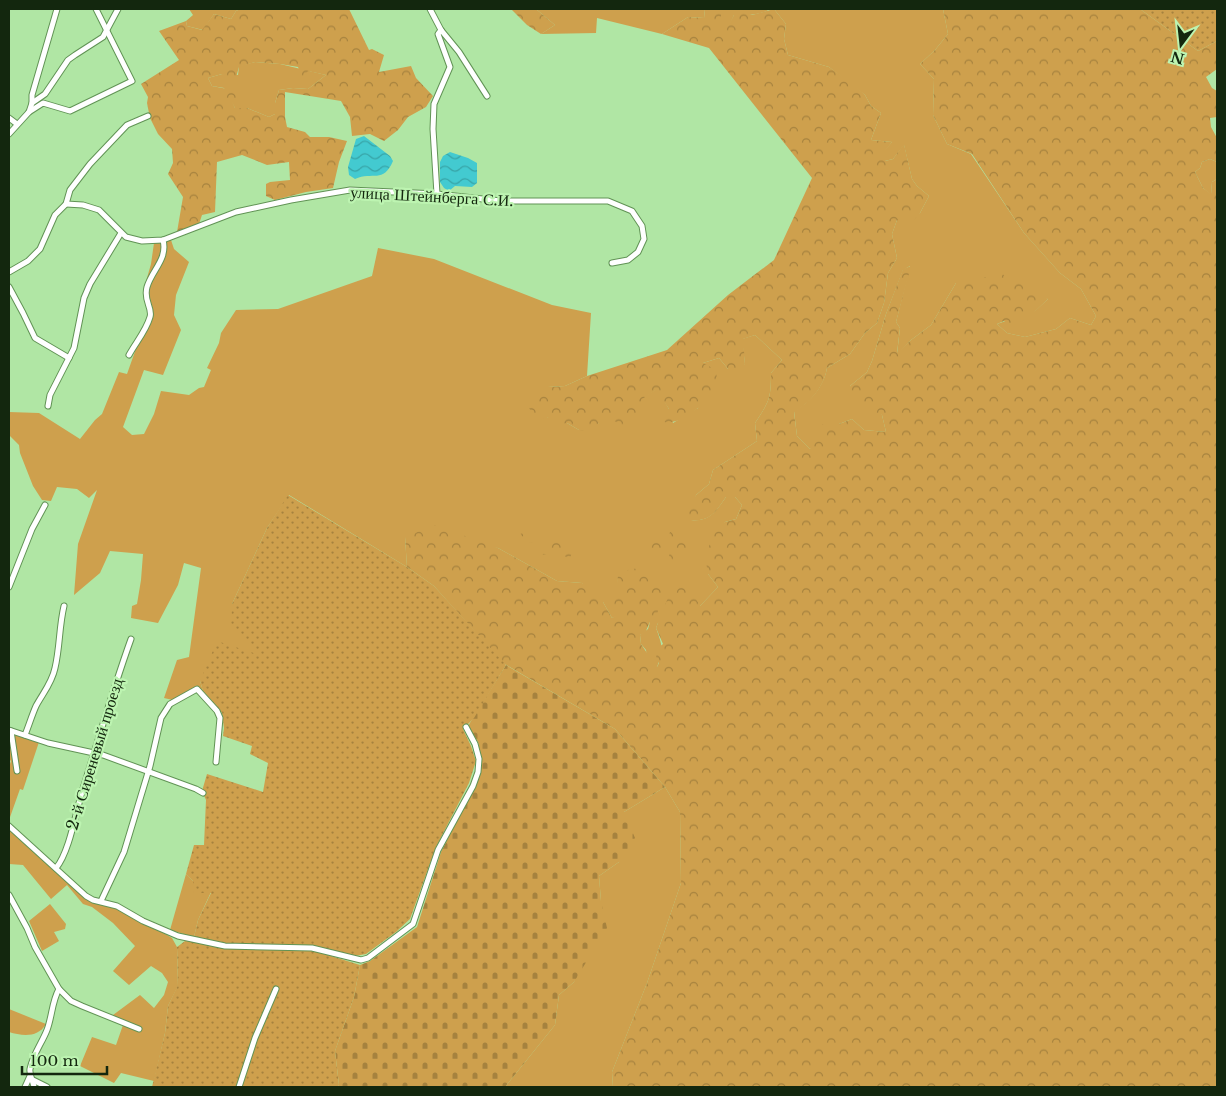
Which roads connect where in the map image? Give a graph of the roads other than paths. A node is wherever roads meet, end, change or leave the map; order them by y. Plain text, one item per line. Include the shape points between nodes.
1 (58, 9) edge
2 (96, 9) edge
3 (118, 9) edge
4 (430, 9) edge
5 (441, 30) junction
6 (107, 32) junction
7 (487, 96) dead end
8 (32, 103) junction
9 (29, 112) junction
10 (148, 116) dead end
11 (9, 118) edge
12 (17, 124) junction
13 (9, 134) edge
14 (436, 194) junction
15 (66, 204) junction
16 (121, 233) junction
17 (163, 240) junction
18 (612, 263) dead end
19 (9, 272) edge
20 (9, 287) edge
21 (129, 355) dead end
22 (69, 358) junction
23 (48, 406) dead end
24 (45, 505) dead end
25 (9, 587) edge
26 (64, 606) dead end
27 (131, 639) dead end
28 (466, 727) dead end
29 (10, 730) edge
30 (25, 735) junction
31 (95, 754) junction
32 (216, 762) dead end
33 (17, 771) dead end
34 (148, 771) junction
35 (203, 793) dead end
36 (9, 826) edge
37 (56, 868) junction
38 (9, 895) edge
39 (101, 901) junction
40 (59, 989) junction
41 (276, 989) dead end
42 (139, 1029) dead end
43 (32, 1078) junction
44 (25, 1087) edge
45 (34, 1087) edge
46 (47, 1087) edge
47 (239, 1087) edge

1 - 8 street
2 - 6 street
3 - 6 street
4 - 5 street
5 - 7 street
5 - 14 street via 438,34 450,67 434,104
6 - 8 street via 103,38 68,60 45,94
6 - 9 street via 132,81 70,112 43,103
8 - 9 street
9 - 12 street
10 - 15 street via 123,128 76,180
11 - 12 street
12 - 13 street
14 - 17 street, улица Штейнберга С.И. via 350,190 330,193 236,212
14 - 18 street, улица Штейнберга С.И. via 501,201 608,200 632,211 642,226 644,239 638,252 628,260
15 - 16 street via 99,210
15 - 19 street via 56,215 40,250
16 - 17 street via 142,241
16 - 22 street via 84,298
17 - 21 street via 165,247 161,261 146,294 151,314
20 - 22 street via 35,338
22 - 23 street via 50,395
24 - 25 street
26 - 30 street via 55,670
27 - 31 street, 2-й Сиреневый проезд
28 - 39 street via 479,759 473,786 438,850 413,924 368,958 361,960 312,948 225,946 178,936
29 - 30 street
29 - 33 street
30 - 31 street
31 - 34 street
31 - 37 street, 2-й Сиреневый проезд via 76,821 63,858
32 - 34 street via 220,718 197,688 170,704 161,718
34 - 35 street
34 - 39 street via 124,852
36 - 37 street
37 - 39 street via 86,896
38 - 40 street
40 - 42 street via 82,1006
40 - 43 street via 48,1028 30,1068
41 - 47 street
43 - 44 street
43 - 45 street
43 - 46 street

